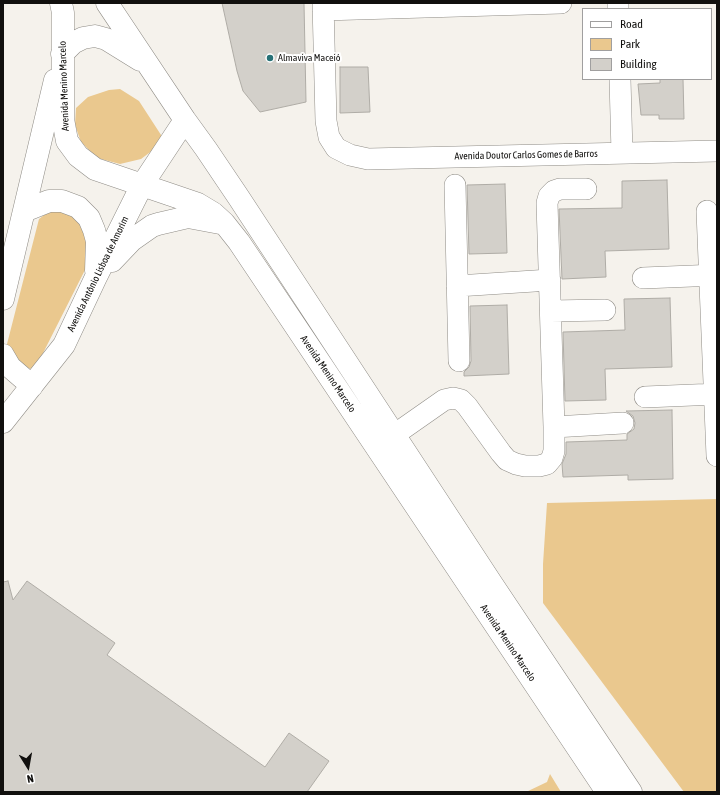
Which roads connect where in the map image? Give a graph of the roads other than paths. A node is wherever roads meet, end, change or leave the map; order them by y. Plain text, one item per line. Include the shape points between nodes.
1 (61, 3) edge
2 (107, 3) edge
3 (117, 3) edge
4 (561, 3) edge
5 (323, 6) edge
6 (122, 26) junction
7 (62, 54) junction
8 (148, 66) junction
9 (620, 80) edge
10 (185, 120) junction
11 (717, 151) edge
12 (622, 153) junction
13 (142, 185) junction
14 (455, 185) dead end
15 (586, 189) dead end
16 (24, 211) junction
17 (707, 211) dead end
18 (224, 223) junction
19 (713, 275) edge
20 (643, 278) dead end
21 (550, 280) junction
22 (92, 285) junction
23 (457, 286) junction
24 (3, 299) edge
25 (605, 310) dead end
26 (551, 311) junction
27 (3, 355) edge
28 (459, 361) dead end
29 (32, 386) junction
30 (716, 394) edge
31 (645, 397) dead end
32 (3, 422) edge
33 (623, 423) dead end
34 (554, 426) junction
35 (394, 435) junction
36 (717, 456) edge
37 (607, 792) edge
38 (631, 792) edge

1 - 7 main road, Avenida Menino Marcelo
2 - 6 main road, Avenida Menino Marcelo
3 - 6 street
4 - 5 street
5 - 12 street, Avenida Doutor Carlos Gomes de Barros via 326,121 329,137 336,148 350,155 368,159
6 - 8 main road, Avenida Menino Marcelo
7 - 8 main road via 83,38 95,36 119,46
7 - 13 main road, Avenida Menino Marcelo via 63,119 67,141 78,156 95,169
7 - 16 main road
8 - 10 main road, Avenida Menino Marcelo
9 - 12 street
10 - 13 main road, Avenida Antônio Lisboa de Amorim
10 - 35 main road, Avenida Menino Marcelo
11 - 12 street, Avenida Doutor Carlos Gomes de Barros
13 - 18 main road, Avenida Menino Marcelo via 198,204
13 - 22 main road, Avenida Antônio Lisboa de Amorim
14 - 23 street
15 - 21 street via 560,189 549,196 547,203
16 - 22 main road via 49,201 62,201 78,207 89,218 97,241
16 - 24 main road
17 - 19 street
18 - 22 main road via 188,218 152,226 132,240
18 - 37 main road, Avenida Menino Marcelo via 275,295
19 - 20 street
19 - 30 street
21 - 23 street
21 - 26 street
22 - 29 main road, Avenida Antônio Lisboa de Amorim via 64,346
23 - 28 street
25 - 26 street
26 - 34 street
27 - 29 main road via 10,367
29 - 32 main road, Avenida Antônio Lisboa de Amorim
30 - 31 street
30 - 36 street
33 - 34 street
34 - 35 street via 552,458 547,464 539,466 525,466 507,460 467,406 461,400 453,398 444,400
35 - 38 main road, Avenida Menino Marcelo

